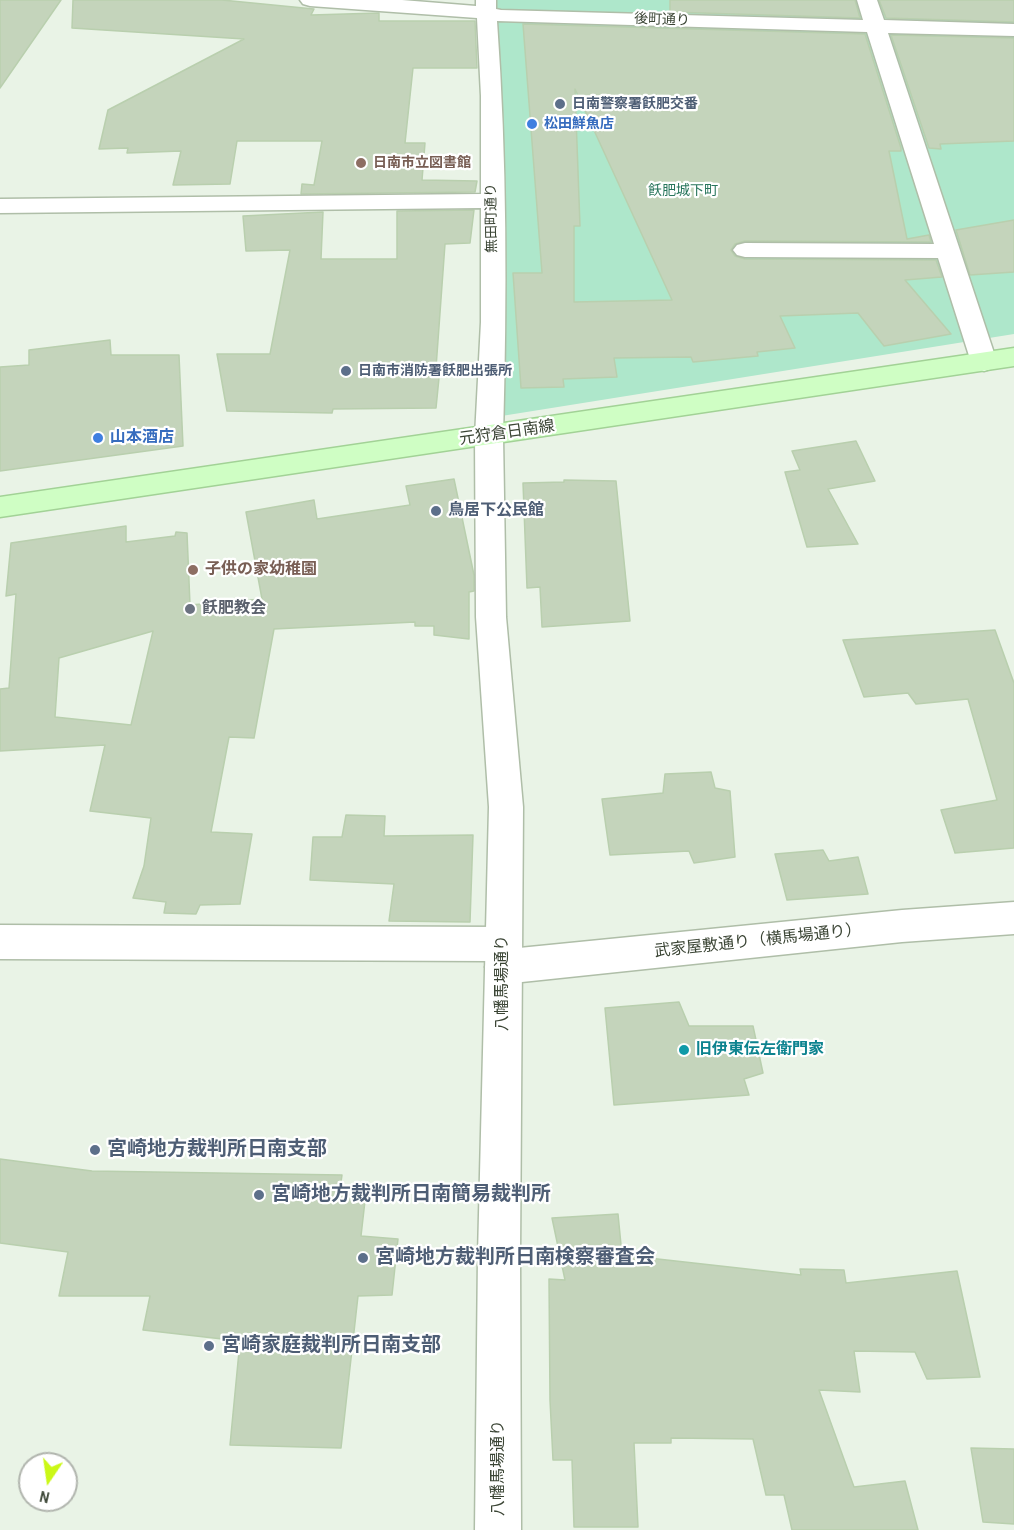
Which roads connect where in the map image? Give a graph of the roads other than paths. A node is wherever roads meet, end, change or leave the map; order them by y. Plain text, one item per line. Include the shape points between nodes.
1 (310, 0) edge
2 (867, 0) edge
3 (486, 6) edge
4 (875, 26) junction
5 (1014, 30) edge
6 (491, 201) junction
7 (0, 206) edge
8 (745, 250) dead end
9 (947, 251) junction
10 (1014, 357) edge
11 (984, 362) junction
12 (489, 436) junction
13 (0, 507) edge
14 (1014, 918) edge
15 (0, 942) edge
16 (503, 956) junction
17 (498, 1530) edge

1 - 3 street, 後町通り
2 - 4 street
3 - 4 street, 後町通り via 501,16
3 - 6 street, 無田町通り via 492,96
4 - 5 street, 後町通り
4 - 9 street
6 - 7 street
6 - 12 street, 無田町通り via 494,322
8 - 9 street
9 - 11 street
10 - 11 main road, 元狩倉日南線
11 - 12 main road, 元狩倉日南線
12 - 13 main road, 元狩倉日南線
12 - 16 street, 八幡馬場通り via 491,616 506,807
14 - 16 street, 武家屋敷通り（横馬場通り）
15 - 16 street, 武家屋敷通り（横馬場通り）
16 - 17 street, 八幡馬場通り

